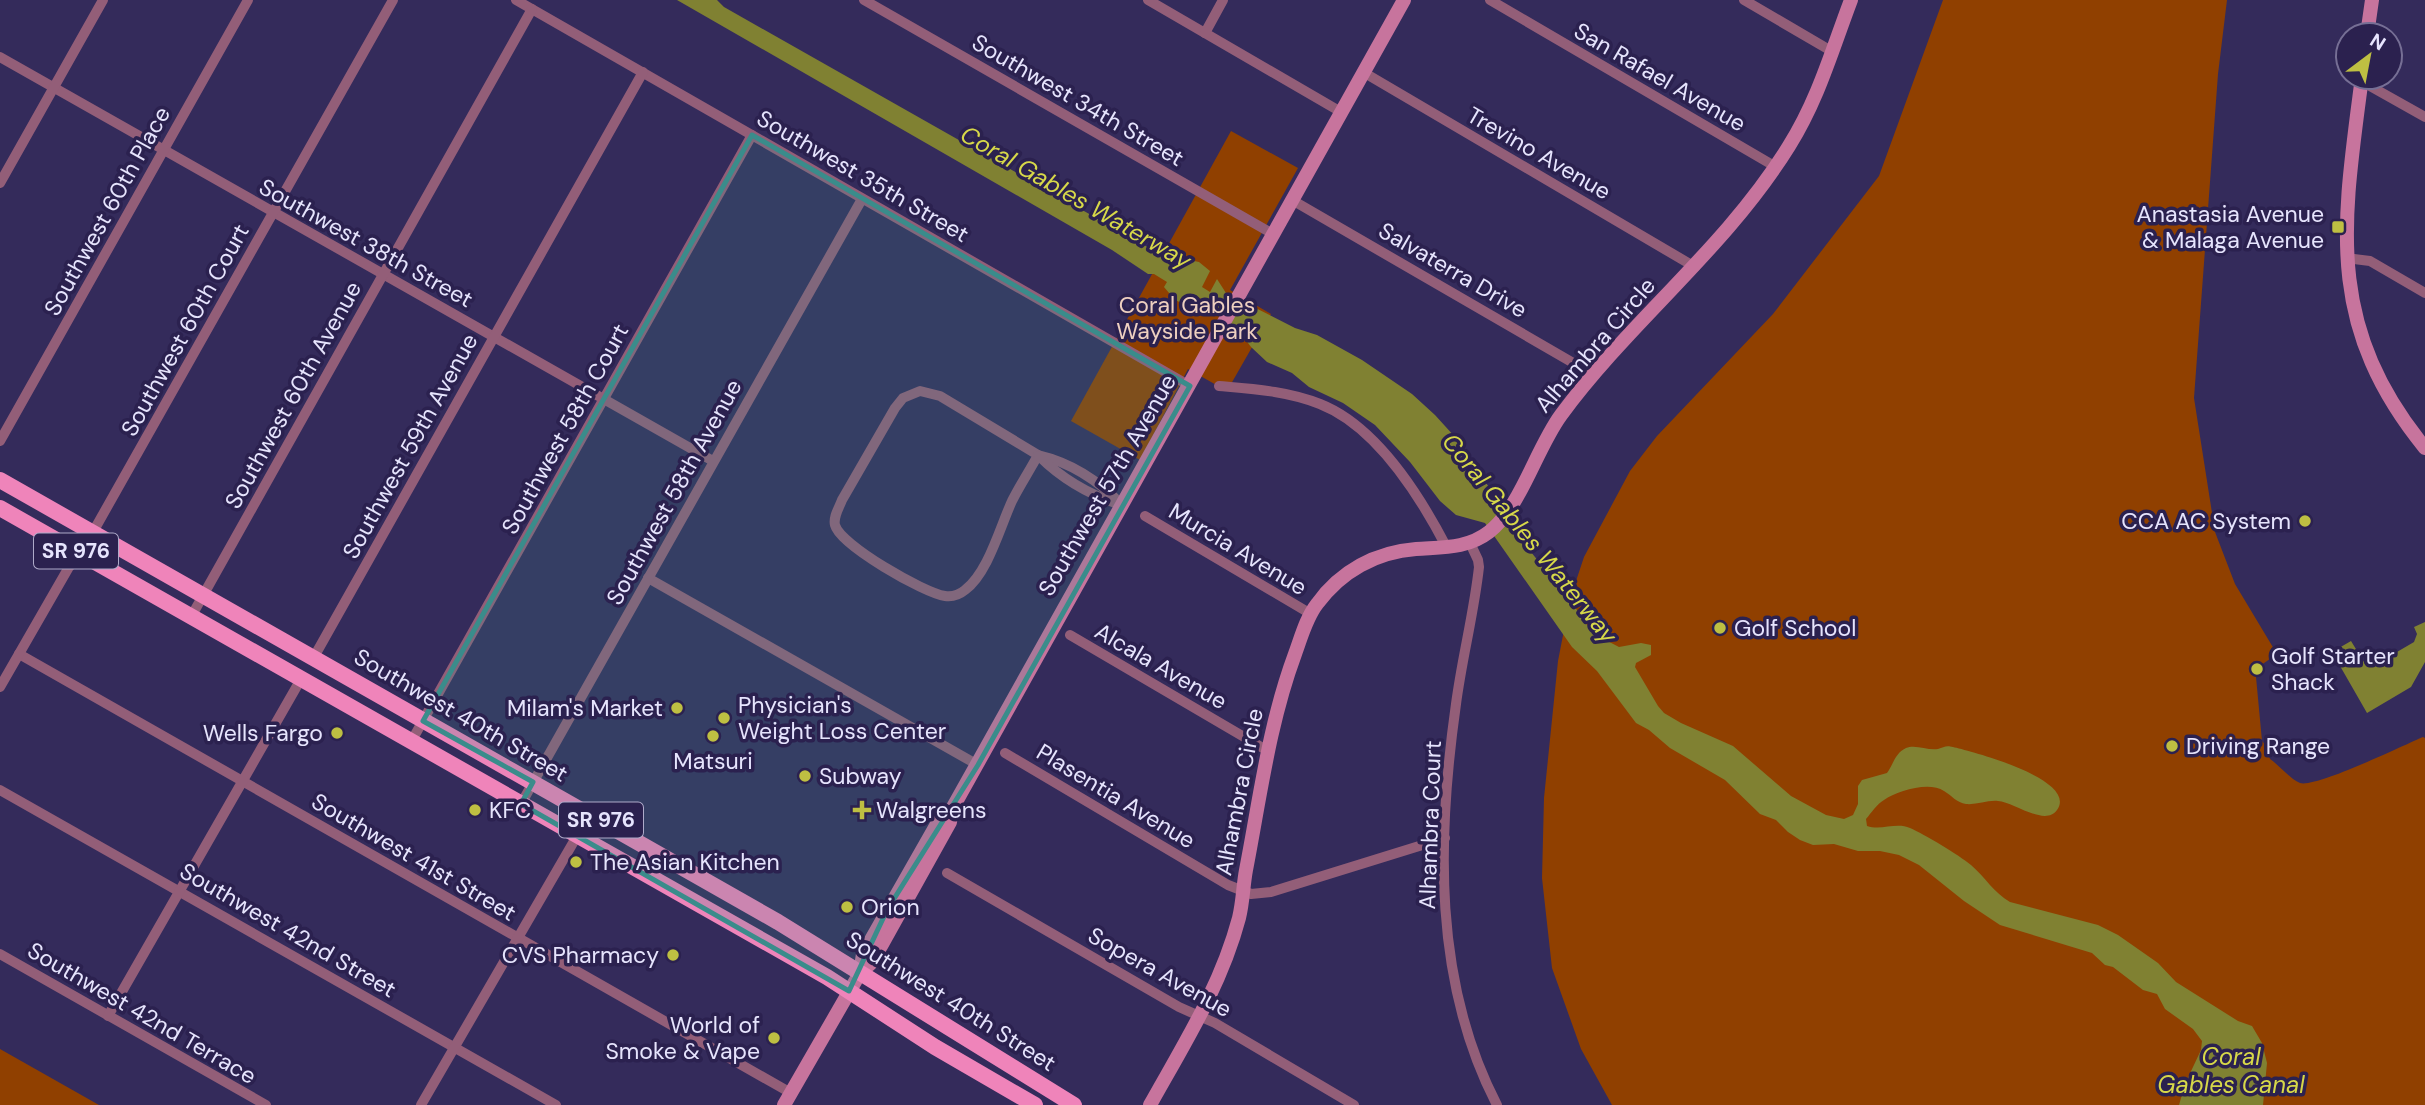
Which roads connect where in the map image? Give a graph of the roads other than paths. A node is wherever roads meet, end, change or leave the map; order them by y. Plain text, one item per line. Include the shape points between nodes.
1 (103, 0) edge
2 (248, 0) edge
3 (393, 0) edge
4 (516, 0) edge
5 (864, 0) edge
6 (1148, 0) edge
7 (1223, 0) edge
8 (1404, 0) edge
9 (1490, 0) edge
10 (1744, 0) edge
11 (1851, 0) edge
12 (2372, 0) edge
13 (532, 9) junction
14 (2369, 21) edge
15 (1205, 33) junction
16 (1833, 52) junction
17 (0, 57) edge
18 (643, 72) junction
19 (1363, 72) junction
20 (54, 88) junction
21 (2361, 91) edge
22 (2382, 91) edge
23 (1341, 112) junction
24 (2425, 117) edge
25 (752, 135) junction
26 (163, 150) junction
27 (1776, 167) junction
28 (0, 183) edge
29 (862, 199) junction
30 (1293, 200) junction
31 (273, 213) junction
32 (1273, 234) junction
33 (2346, 258) junction
34 (1695, 267) junction
35 (383, 274) junction
36 (2425, 293) edge
37 (493, 337) junction
38 (1594, 375) junction
39 (1190, 386) junction
40 (1219, 386) dead end
41 (603, 399) junction
42 (0, 441) edge
43 (2425, 448) edge
44 (1038, 455) junction
45 (713, 461) junction
46 (0, 480) edge
47 (1122, 505) junction
48 (0, 508) edge
49 (1145, 516) dead end
50 (30, 525) junction
51 (93, 532) junction
52 (1470, 543) junction
53 (1447, 548) junction
54 (81, 554) junction
55 (133, 555) junction
56 (648, 578) junction
57 (203, 595) junction
58 (1311, 614) junction
59 (191, 617) junction
60 (1070, 635) dead end
61 (19, 654) junction
62 (314, 657) junction
63 (279, 667) junction
64 (301, 679) junction
65 (0, 687) edge
66 (423, 721) junction
67 (411, 742) junction
68 (1268, 751) junction
69 (1005, 752) dead end
70 (978, 765) junction
71 (243, 781) junction
72 (533, 782) junction
73 (0, 790) edge
74 (521, 804) junction
75 (577, 836) junction
76 (1445, 838) junction
77 (650, 848) junction
78 (617, 858) junction
79 (669, 859) junction
80 (636, 869) junction
81 (947, 873) dead end
82 (180, 891) junction
83 (1243, 892) junction
84 (517, 938) junction
85 (0, 954) edge
86 (860, 973) junction
87 (849, 990) junction
88 (108, 1016) junction
89 (1199, 1016) junction
90 (454, 1047) junction
91 (787, 1099) edge
92 (265, 1105) edge
93 (421, 1105) edge
94 (556, 1105) edge
95 (1035, 1105) edge
96 (1074, 1105) edge
97 (1150, 1105) edge
98 (1354, 1105) edge
99 (1497, 1105) edge

1 - 20 street
2 - 26 street, Southwest 60th Place
3 - 31 street, Southwest 60th Court
4 - 13 street, Southwest 35th Street
5 - 32 street, Southwest 34th Street
6 - 15 street
7 - 15 street
8 - 19 street, Southwest 57th Avenue
9 - 27 street, San Rafael Avenue
10 - 16 street
11 - 16 street, Alhambra Circle
12 - 14 street
13 - 18 street, Southwest 35th Street
13 - 35 street, Southwest 60th Avenue
15 - 23 street
16 - 27 street, Alhambra Circle via 1817,95
17 - 20 street, Southwest 38th Street
18 - 25 street, Southwest 35th Street
18 - 37 street, Southwest 59th Avenue
19 - 23 street, Southwest 57th Avenue
19 - 34 street, Trevino Avenue
20 - 26 street, Southwest 38th Street
20 - 28 street
21 - 33 street via 2346,214
22 - 24 street
23 - 30 street, Southwest 57th Avenue
25 - 29 street, Southwest 35th Street
25 - 41 street, Southwest 58th Court
26 - 31 street, Southwest 38th Street
26 - 42 street, Southwest 60th Place
27 - 34 street, Alhambra Circle
29 - 39 street, Southwest 35th Street
29 - 45 street, Southwest 58th Avenue
30 - 32 street, Southwest 57th Avenue
30 - 38 street, Salvaterra Drive
31 - 35 street, Southwest 38th Street
31 - 51 street, Southwest 60th Court
32 - 39 street, Southwest 57th Avenue
33 - 36 street via 2370,261
33 - 43 street via 2352,303 2368,351 2385,389
34 - 38 street, Alhambra Circle
35 - 37 street, Southwest 38th Street
35 - 57 street, Southwest 60th Avenue
37 - 41 street, Southwest 38th Street
37 - 62 street, Southwest 59th Avenue
38 - 52 street, Alhambra Circle via 1549,433 1507,513 1488,533
39 - 47 street, Southwest 57th Avenue
40 - 53 street via 1297,396 1351,421 1409,484
41 - 45 street, Southwest 38th Street
41 - 66 street, Southwest 58th Court
44 - 44 street via 940,396 914,392 895,408 860,468 838,509 836,529 849,545 919,587 954,596 978,575
44 - 47 street via 1062,461 1103,485
45 - 56 street, Southwest 58th Avenue
46 - 51 main road, Southwest 40th Street / SR 976
47 - 70 street, Southwest 57th Avenue
48 - 50 main road, Southwest 40th Street / SR 976
49 - 58 street, Murcia Avenue
50 - 51 main road via 48,523 76,535
50 - 54 main road, Southwest 40th Street / SR 976
51 - 55 main road, Southwest 40th Street / SR 976
52 - 53 street, Alhambra Circle
52 - 76 street, Alhambra Court via 1479,568 1450,746
53 - 58 street, Alhambra Circle via 1402,551 1362,563 1320,599
54 - 55 main road via 95,548 117,556
54 - 59 main road, Southwest 40th Street / SR 976
54 - 61 street
55 - 57 main road, Southwest 40th Street / SR 976
56 - 70 street
56 - 72 street, Southwest 58th Avenue
57 - 59 street, Southwest 60th Avenue
57 - 62 main road, Southwest 40th Street / SR 976
58 - 68 street, Alhambra Circle via 1284,685
59 - 63 main road, Southwest 40th Street / SR 976
60 - 68 street, Alcala Avenue
61 - 65 street
61 - 71 street, Southwest 41st Street
62 - 63 main road
62 - 66 main road, Southwest 40th Street / SR 976
63 - 64 main road, Southwest 40th Street / SR 976
64 - 67 main road, Southwest 40th Street / SR 976
64 - 71 street
66 - 67 street, Southwest 58th Court
66 - 72 main road, Southwest 40th Street / SR 976
67 - 74 main road, Southwest 40th Street / SR 976
68 - 83 street, Alhambra Circle
69 - 83 street, Plasentia Avenue
70 - 86 street, Southwest 57th Avenue via 952,809 941,817 871,963
71 - 82 street
71 - 84 street, Southwest 41st Street
72 - 74 street, Southwest 58th Avenue
72 - 77 main road, Southwest 40th Street / SR 976
73 - 82 street, Southwest 42nd Street
74 - 75 main road, Southwest 40th Street / SR 976
75 - 78 main road, Southwest 40th Street / SR 976
75 - 84 street
76 - 83 street via 1264,894
76 - 99 street, Alhambra Court via 1445,920 1452,969 1474,1051
77 - 78 main road
77 - 79 main road, Southwest 40th Street / SR 976
78 - 80 main road, Southwest 40th Street / SR 976
79 - 80 main road
79 - 86 main road, Southwest 40th Street / SR 976
80 - 87 main road, Southwest 40th Street / SR 976
81 - 89 street, Sopera Avenue
82 - 88 street
82 - 90 street, Southwest 42nd Street
83 - 89 street, Alhambra Circle via 1222,973
84 - 90 street
84 - 91 street, Southwest 41st Street
85 - 88 street, Southwest 42nd Terrace
86 - 87 street, Southwest 57th Avenue
86 - 96 main road, Southwest 40th Street / SR 976
87 - 91 street, Southwest 57th Avenue
87 - 95 main road, Southwest 40th Street / SR 976
88 - 92 street, Southwest 42nd Terrace
89 - 97 street, Alhambra Circle
89 - 98 street, Sopera Avenue
90 - 93 street
90 - 94 street, Southwest 42nd Street

